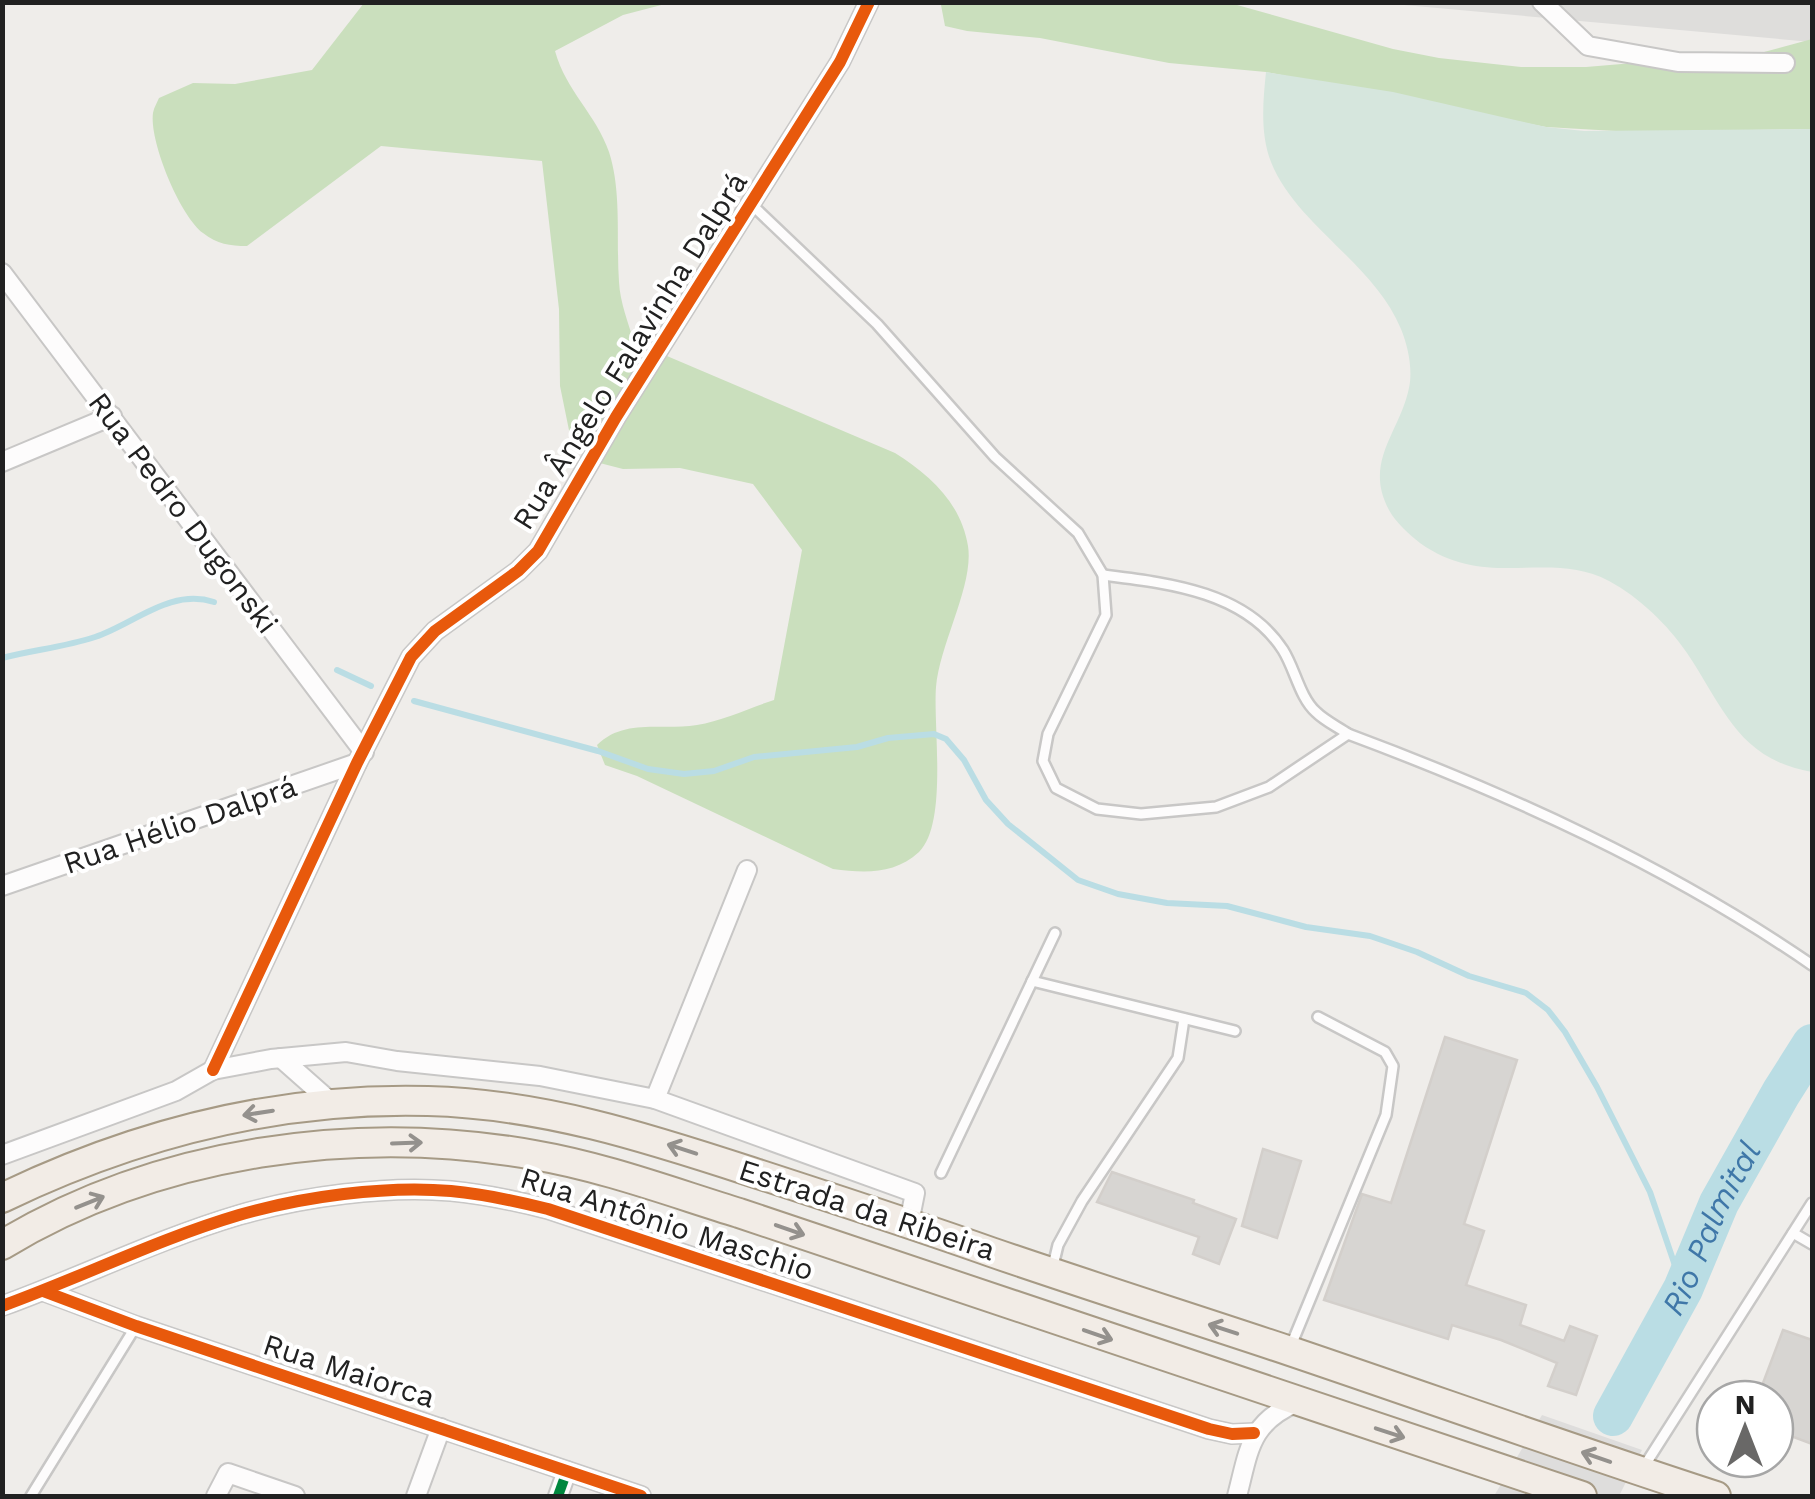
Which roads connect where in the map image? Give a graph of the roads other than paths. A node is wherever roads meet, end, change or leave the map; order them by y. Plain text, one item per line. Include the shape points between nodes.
1 (870, 2) edge
2 (1542, 2) edge
3 (1785, 64) dead end
4 (750, 203) junction
5 (2, 273) edge
6 (112, 416) junction
7 (2, 462) edge
8 (1102, 575) junction
9 (1348, 734) junction
10 (360, 757) junction
11 (747, 870) dead end
12 (2, 886) edge
13 (1055, 932) dead end
14 (1812, 964) edge
15 (1032, 982) junction
16 (1318, 1018) dead end
17 (1184, 1019) junction
18 (1235, 1032) dead end
19 (282, 1058) junction
20 (213, 1070) junction
21 (656, 1099) junction
22 (333, 1104) junction
23 (2, 1155) edge
24 (942, 1174) dead end
25 (2, 1198) edge
26 (1812, 1203) edge
27 (909, 1223) junction
28 (1793, 1234) junction
29 (1812, 1244) edge
30 (2, 1245) edge
31 (1051, 1272) junction
32 (43, 1291) junction
33 (2, 1306) edge
34 (136, 1326) junction
35 (1290, 1351) junction
36 (1298, 1402) junction
37 (441, 1428) junction
38 (1254, 1434) junction
39 (567, 1471) junction
40 (1641, 1472) junction
41 (1692, 1492) edge
42 (1573, 1495) edge
43 (31, 1496) edge
44 (216, 1496) edge
45 (294, 1496) edge
46 (416, 1496) edge
47 (558, 1496) edge
48 (641, 1496) edge
49 (1237, 1496) edge
50 (1716, 1496) edge

1 - 4 street, Rua Ângelo Falavinha Dalprá
2 - 3 street via 1588,46 1678,62
4 - 8 lane via 877,324 995,457 1078,533
4 - 10 street, Rua Ângelo Falavinha Dalprá via 538,551 422,644
5 - 6 street, Rua Pedro Dugonski
6 - 7 street
6 - 10 street, Rua Pedro Dugonski
8 - 9 lane via 1162,583 1223,600 1251,616 1283,649 1313,711
8 - 9 lane via 1106,615 1048,734 1043,761 1056,788 1097,808 1141,814 1216,808 1269,786
9 - 14 lane via 1422,760 1617,851 1710,898
10 - 12 street, Rua Hélio Dalprá
10 - 20 street, Rua Ângelo Falavinha Dalprá
11 - 21 street
13 - 15 lane
15 - 17 lane
15 - 24 lane
16 - 35 lane via 1385,1052 1393,1066 1386,1114
17 - 18 lane
17 - 31 lane via 1178,1058 1082,1202
19 - 20 street
19 - 21 street via 346,1052 540,1076
19 - 22 street
20 - 23 street via 176,1092
21 - 27 street via 915,1192
22 -> 25 main road, Estrada da Ribeira via 183,1129 63,1169
27 -> 22 main road, Estrada da Ribeira via 678,1147 544,1112 428,1101
26 - 28 lane
27 - 31 main road, Estrada da Ribeira
28 - 29 lane
28 - 40 lane
30 -> 36 main road, Estrada da Ribeira via 138,1183 218,1160 368,1144 479,1146 611,1173
35 -> 31 main road, Estrada da Ribeira
32 - 33 street, Rua Antônio Maschio
32 - 34 street, Rua Maiorca
32 - 38 street, Rua Antônio Maschio via 200,1228 276,1206 448,1190 548,1209 1209,1429
34 - 37 street, Rua Maiorca
34 - 43 lane
40 -> 35 main road, Estrada da Ribeira
36 - 38 street via 1278,1410
36 -> 42 main road, Estrada da Ribeira
37 - 39 street, Rua Maiorca
37 - 46 street
38 - 49 street
39 - 47 street
39 - 48 street, Rua Maiorca
40 - 41 main road, Estrada da Ribeira
41 - 50 main road, Estrada da Ribeira
44 - 45 street via 228,1473

